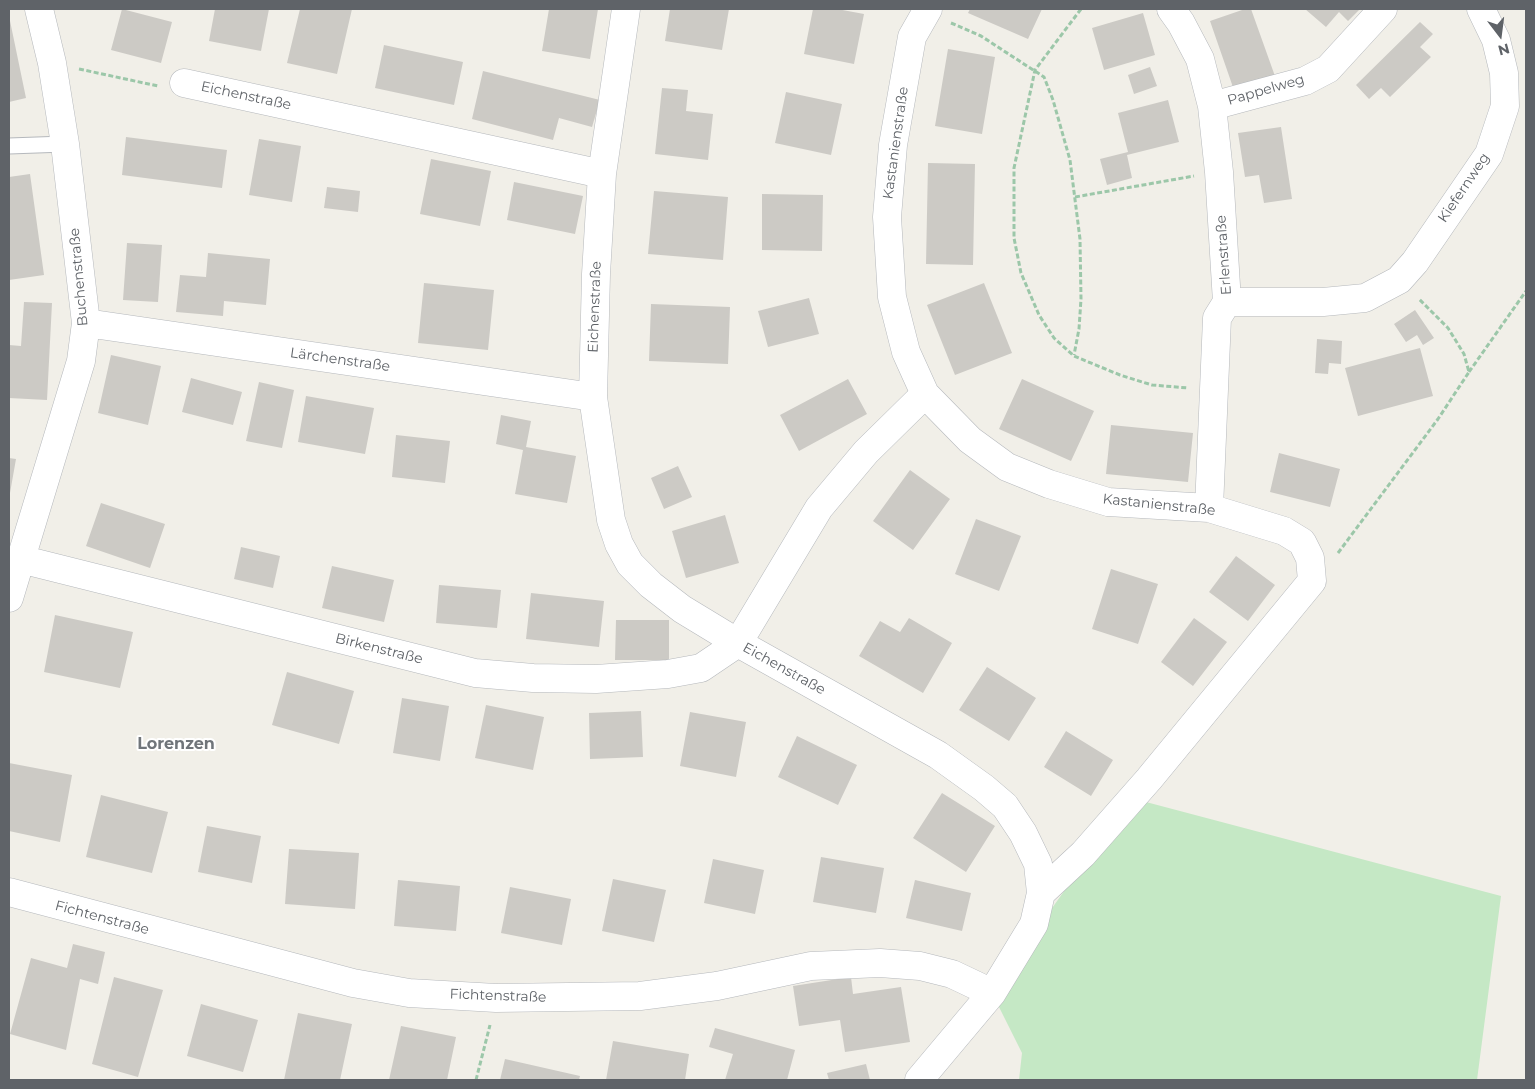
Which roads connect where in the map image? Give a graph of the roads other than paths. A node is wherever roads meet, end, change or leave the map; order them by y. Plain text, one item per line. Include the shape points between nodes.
1 (39, 9) edge
2 (626, 9) edge
3 (1171, 9) edge
4 (1383, 9) edge
5 (1482, 9) edge
6 (926, 12) edge
7 (184, 82) road end
8 (1212, 106) junction
9 (65, 144) junction
10 (9, 146) edge
11 (602, 174) junction
12 (1227, 302) junction
13 (86, 323) junction
14 (925, 394) junction
15 (593, 397) junction
16 (1209, 508) junction
17 (20, 559) junction
18 (9, 598) edge
19 (738, 643) junction
20 (9, 892) edge
21 (1041, 893) junction
22 (992, 994) junction
23 (919, 1080) edge

1 - 9 street, Buchenstraße via 52,63
2 - 11 street, Eichenstraße
3 - 8 street, Erlenstraße via 1200,59
4 - 8 street, Pappelweg via 1328,69 1305,81
5 - 12 street, Kiefernweg via 1496,40 1504,73 1504,106 1489,154 1415,262 1399,280 1365,298 1322,302
6 - 14 street, Kastanienstraße via 912,37 893,145 887,217 892,297 906,352
7 - 11 street, Eichenstraße
8 - 12 street, Erlenstraße
9 - 10 lane
9 - 13 street, Buchenstraße
11 - 15 street, Eichenstraße
12 - 16 street, Erlenstraße via 1217,318
13 - 15 street, Lärchenstraße
13 - 17 street, Buchenstraße via 81,362
14 - 16 street, Kastanienstraße via 970,440 1007,466 1041,480 1108,502
14 - 19 street via 866,452 820,508
15 - 19 street, Eichenstraße via 611,520 630,564 682,609
16 - 21 street, Kastanienstraße via 1284,531 1302,542 1310,558 1312,581 1149,779 1083,854
17 - 18 street, Buchenstraße
17 - 19 street, Birkenstraße via 475,673 596,679 668,674 701,668
19 - 21 street, Eichenstraße via 938,755 984,788 1005,806 1023,833 1038,864
20 - 22 street, Fichtenstraße via 353,983 410,993 496,998 640,996 717,986 811,966 880,963 920,966 952,974
21 - 22 street, Eichenstraße via 1034,924
22 - 23 street, Eichenstraße

